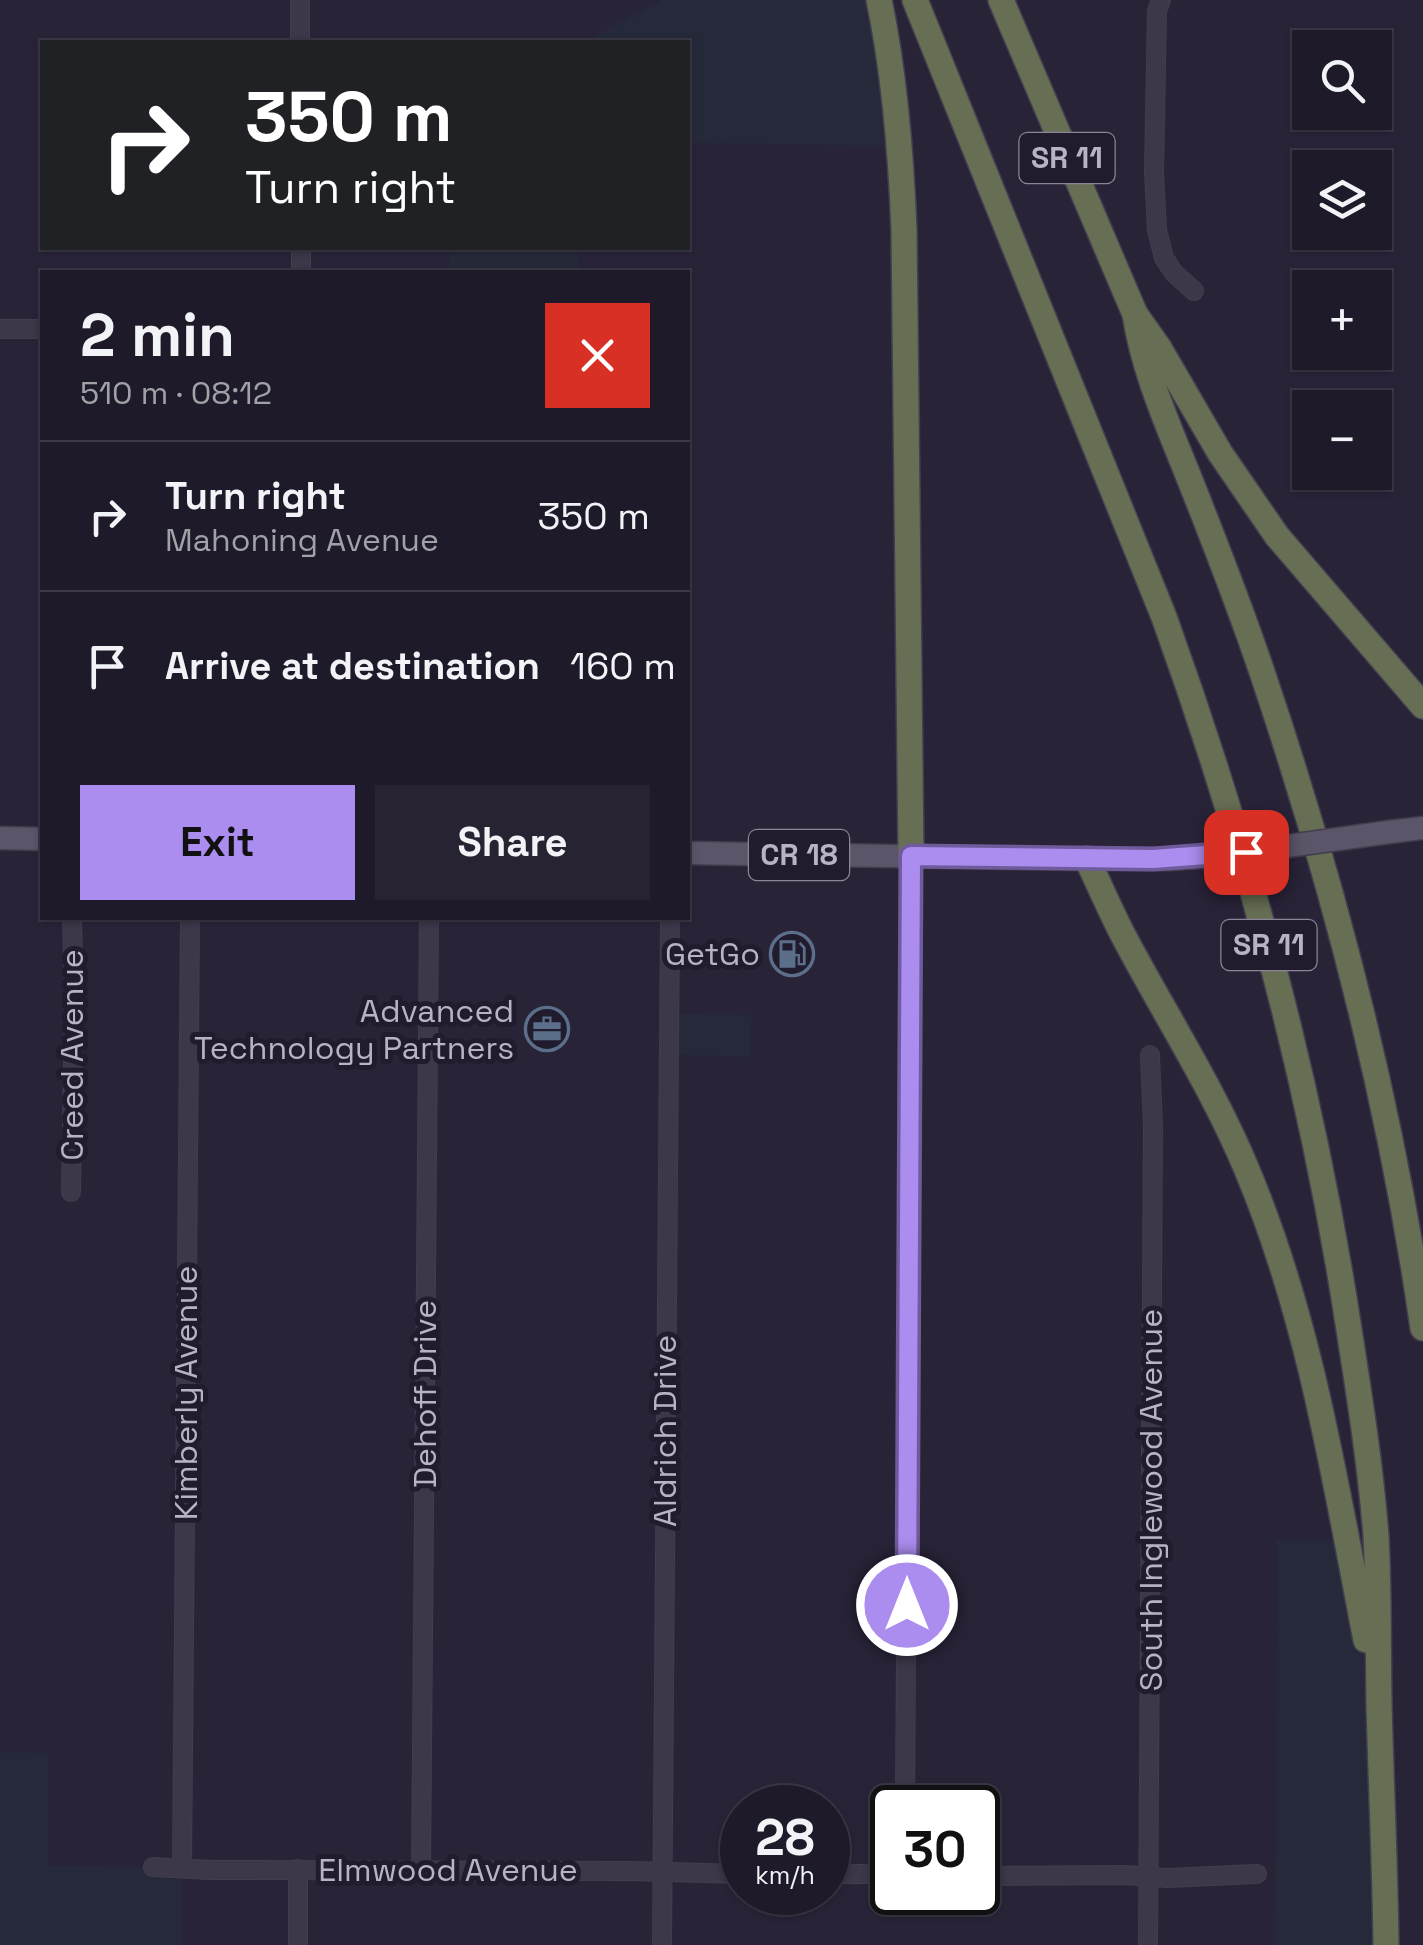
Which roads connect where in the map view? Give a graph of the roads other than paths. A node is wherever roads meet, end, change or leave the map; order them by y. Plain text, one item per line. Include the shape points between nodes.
1 (300, 0) edge
2 (879, 0) edge
3 (915, 0) edge
4 (1001, 0) edge
5 (1161, 0) edge
6 (300, 40) edge
7 (1194, 291) dead end
8 (1135, 314) junction
9 (0, 328) edge
10 (40, 329) edge
11 (1423, 706) edge
12 (1423, 828) edge
13 (0, 838) edge
14 (40, 839) edge
15 (690, 852) edge
16 (911, 856) junction
17 (1087, 860) junction
18 (72, 920) edge
19 (190, 920) edge
20 (429, 920) edge
21 (670, 920) edge
22 (1150, 1056) dead end
23 (71, 1192) dead end
24 (1423, 1328) edge
25 (1379, 1708) junction
26 (905, 1785) edge
27 (154, 1867) dead end
28 (182, 1868) junction
29 (298, 1870) junction
30 (421, 1870) junction
31 (662, 1873) junction
32 (720, 1874) edge
33 (1257, 1874) dead end
34 (1000, 1876) edge
35 (1148, 1876) junction
36 (298, 1945) edge
37 (662, 1945) edge
38 (1148, 1945) edge
39 (1386, 1945) edge

1 - 6 street
2 - 16 highway via 897,114 904,230
3 - 25 highway, SR 11 via 1164,617 1264,927 1308,1103 1357,1378 1376,1537
4 - 8 highway, SR 11
5 - 7 street via 1156,230 1164,258
8 - 11 highway via 1278,536
8 - 24 highway, SR 11 via 1152,385 1254,650 1308,813 1370,1050
9 - 10 street
12 - 17 main road, CR 18, bridge via 1216,856
13 - 14 main road
15 - 16 main road, CR 18
16 - 17 main road, CR 18
16 - 26 street
17 - 25 highway via 1223,1116 1267,1220 1322,1411
18 - 23 street, Creed Avenue
19 - 28 street, Kimberly Avenue
20 - 30 street, Dehoff Drive
21 - 31 street, Aldrich Drive
22 - 35 street, South Inglewood Avenue
25 - 39 highway, SR 11
27 - 28 street, Elmwood Avenue
28 - 29 street, Elmwood Avenue
29 - 30 street, Elmwood Avenue
29 - 36 street
30 - 31 street, Elmwood Avenue
31 - 32 street, Elmwood Avenue
31 - 37 street, Aldrich Drive
33 - 35 street
34 - 35 street
35 - 38 street, South Inglewood Avenue

